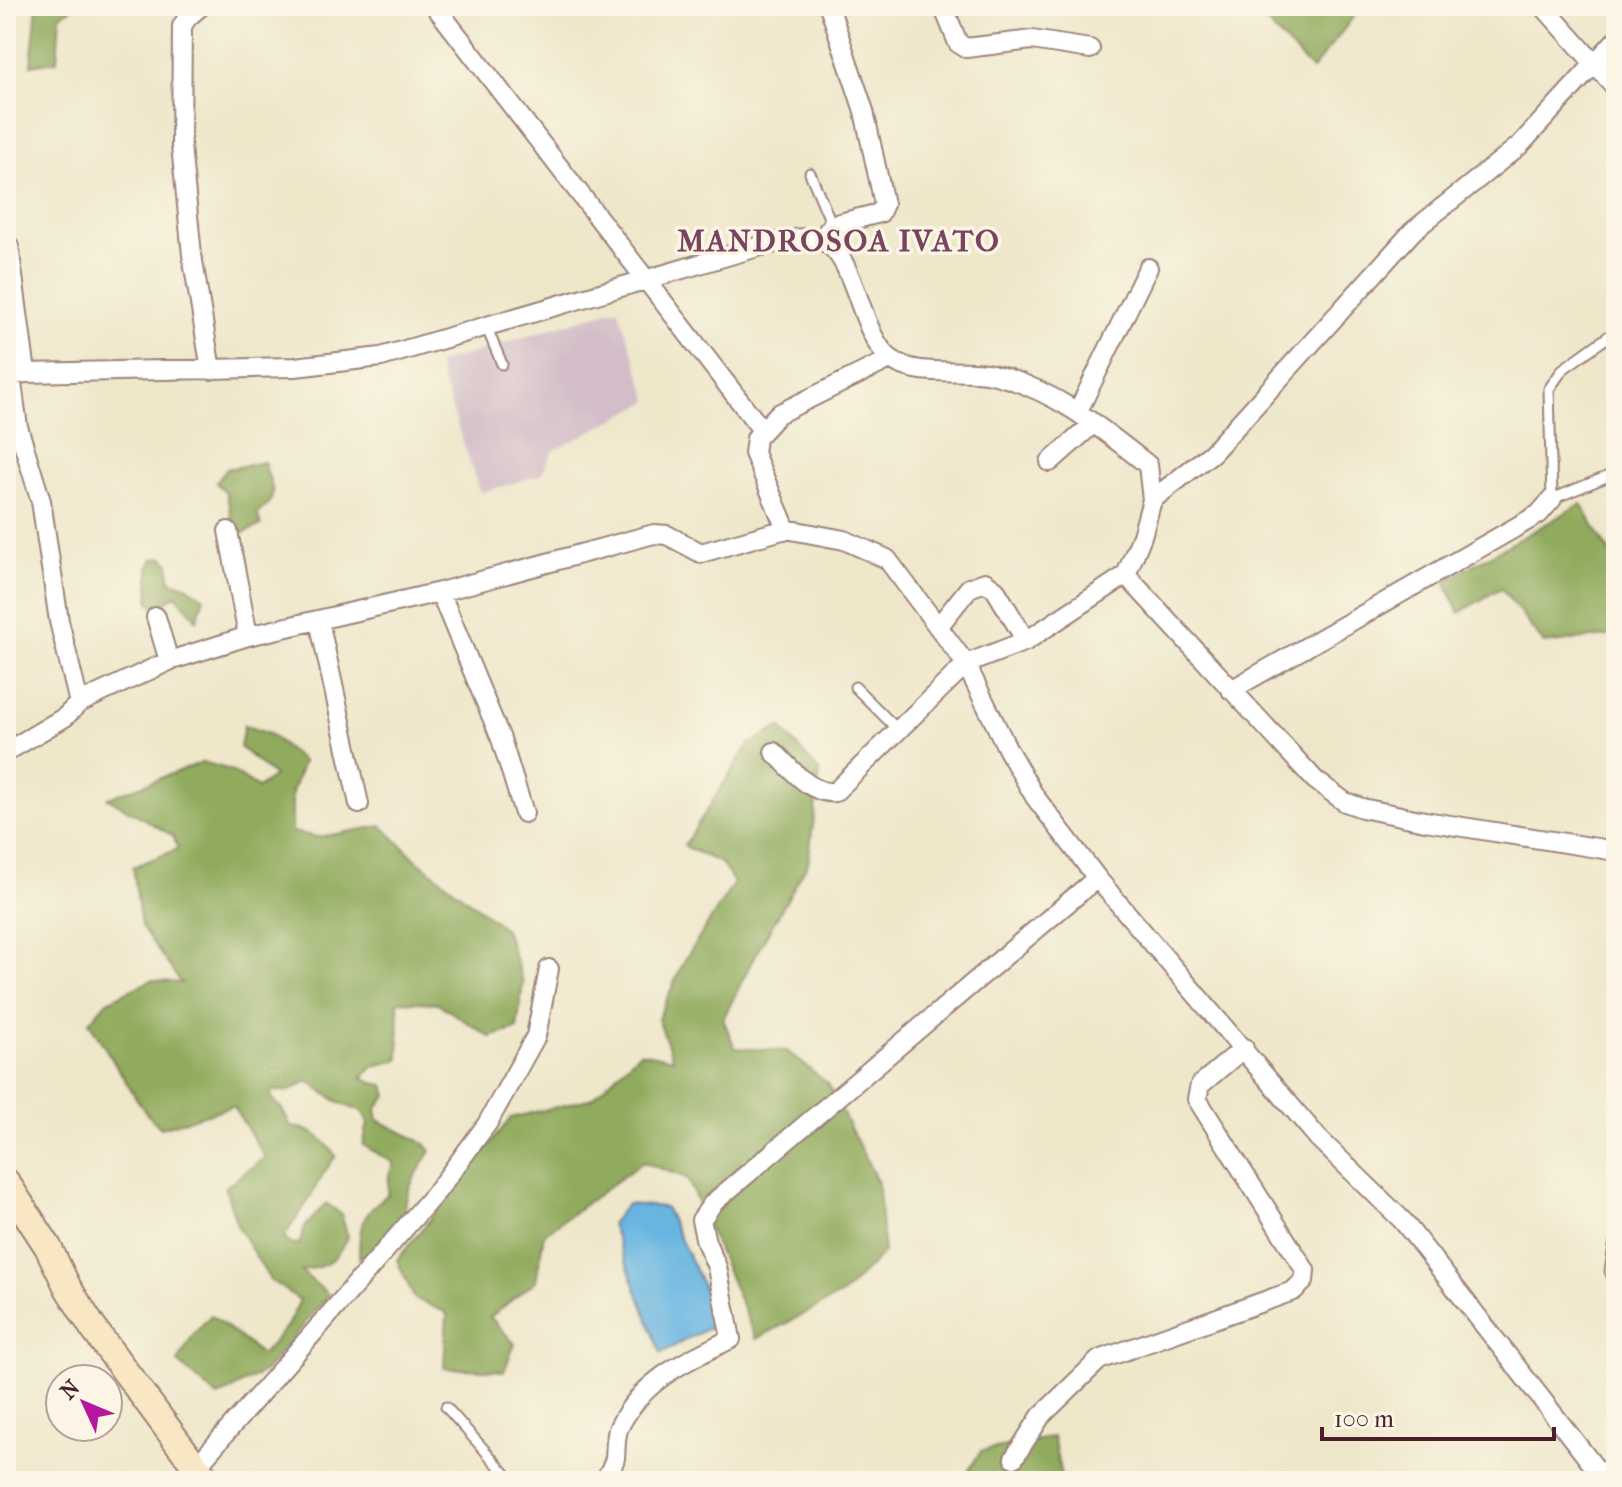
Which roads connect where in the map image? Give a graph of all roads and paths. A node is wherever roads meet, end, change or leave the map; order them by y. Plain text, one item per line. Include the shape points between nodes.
1 (201, 6) edge
2 (435, 6) edge
3 (829, 6) edge
4 (943, 6) edge
5 (1543, 6) edge
6 (1616, 40) edge
7 (1090, 49) dead end
8 (1595, 64) junction
9 (1616, 88) edge
10 (810, 173) dead end
11 (826, 232) junction
12 (9, 246) dead end
13 (1148, 268) dead end
14 (648, 281) junction
15 (486, 326) junction
16 (1616, 331) edge
17 (890, 359) junction
18 (502, 364) dead end
19 (211, 370) junction
20 (14, 375) edge
21 (1078, 411) junction
22 (1094, 423) junction
23 (762, 430) junction
24 (1050, 462) dead end
25 (1616, 473) edge
26 (1552, 499) junction
27 (1152, 500) junction
28 (786, 529) junction
29 (228, 531) dead end
30 (1126, 575) junction
31 (440, 592) junction
32 (156, 617) dead end
33 (319, 621) junction
34 (938, 627) junction
35 (248, 636) junction
36 (1026, 641) junction
37 (169, 661) junction
38 (966, 664) junction
39 (855, 687) dead end
40 (1231, 690) junction
41 (79, 703) junction
42 (898, 730) junction
43 (6, 752) edge
44 (774, 752) dead end
45 (359, 804) dead end
46 (524, 813) dead end
47 (1616, 851) edge
48 (1097, 878) junction
49 (549, 969) dead end
50 (1244, 1048) junction
51 (6, 1182) edge
52 (1616, 1234) edge
53 (1616, 1285) edge
54 (446, 1407) dead end
55 (1014, 1458) dead end
56 (1596, 1469) dead end
57 (202, 1474) edge
58 (512, 1481) edge
59 (605, 1481) edge

1 - 19 street via 182,26 181,146
2 - 14 street
3 - 11 street via 864,111 884,204 880,213
4 - 7 street via 958,43 966,48 1032,40
5 - 8 street
6 - 8 street
8 - 9 street
8 - 27 street via 1520,145 1413,231 1212,453
10 - 11 lane
11 - 14 street
11 - 17 street via 877,343
12 - 20 street
13 - 21 street
14 - 15 street
14 - 23 street
15 - 18 lane
15 - 19 street via 381,357
16 - 26 lane via 1563,369 1549,389
17 - 21 street via 925,370 990,374 1035,388
17 - 23 street via 778,414
19 - 20 street
20 - 41 street via 18,427 41,501 59,621
21 - 22 street
22 - 24 street
22 - 27 street via 1148,465
23 - 28 street via 754,453
25 - 26 lane
26 - 40 street via 1539,514
27 - 30 street
28 - 31 street via 701,553 654,534
28 - 34 street via 844,540 887,559
29 - 35 street
30 - 36 street
30 - 40 street
31 - 33 street
31 - 46 street via 501,739
32 - 37 street
33 - 35 street
33 - 45 street
34 - 36 street via 969,588 985,582 995,589
34 - 38 street
35 - 37 street
36 - 38 street
37 - 41 street
38 - 42 street
38 - 48 street via 1035,797
39 - 42 lane
40 - 47 street via 1315,780 1345,802 1425,821
41 - 43 street
42 - 44 street via 835,792 811,786
48 - 50 street
48 - 59 street via 713,1203 701,1220 717,1267 731,1339 657,1379 635,1402 618,1429
49 - 57 street via 536,1036 487,1124
50 - 55 street via 1200,1085 1197,1099 1305,1270 1304,1281 1293,1291 1099,1360 1041,1416
50 - 56 street via 1318,1138 1403,1221
51 - 57 main road via 93,1328
52 - 53 lane via 1610,1271
54 - 58 lane

